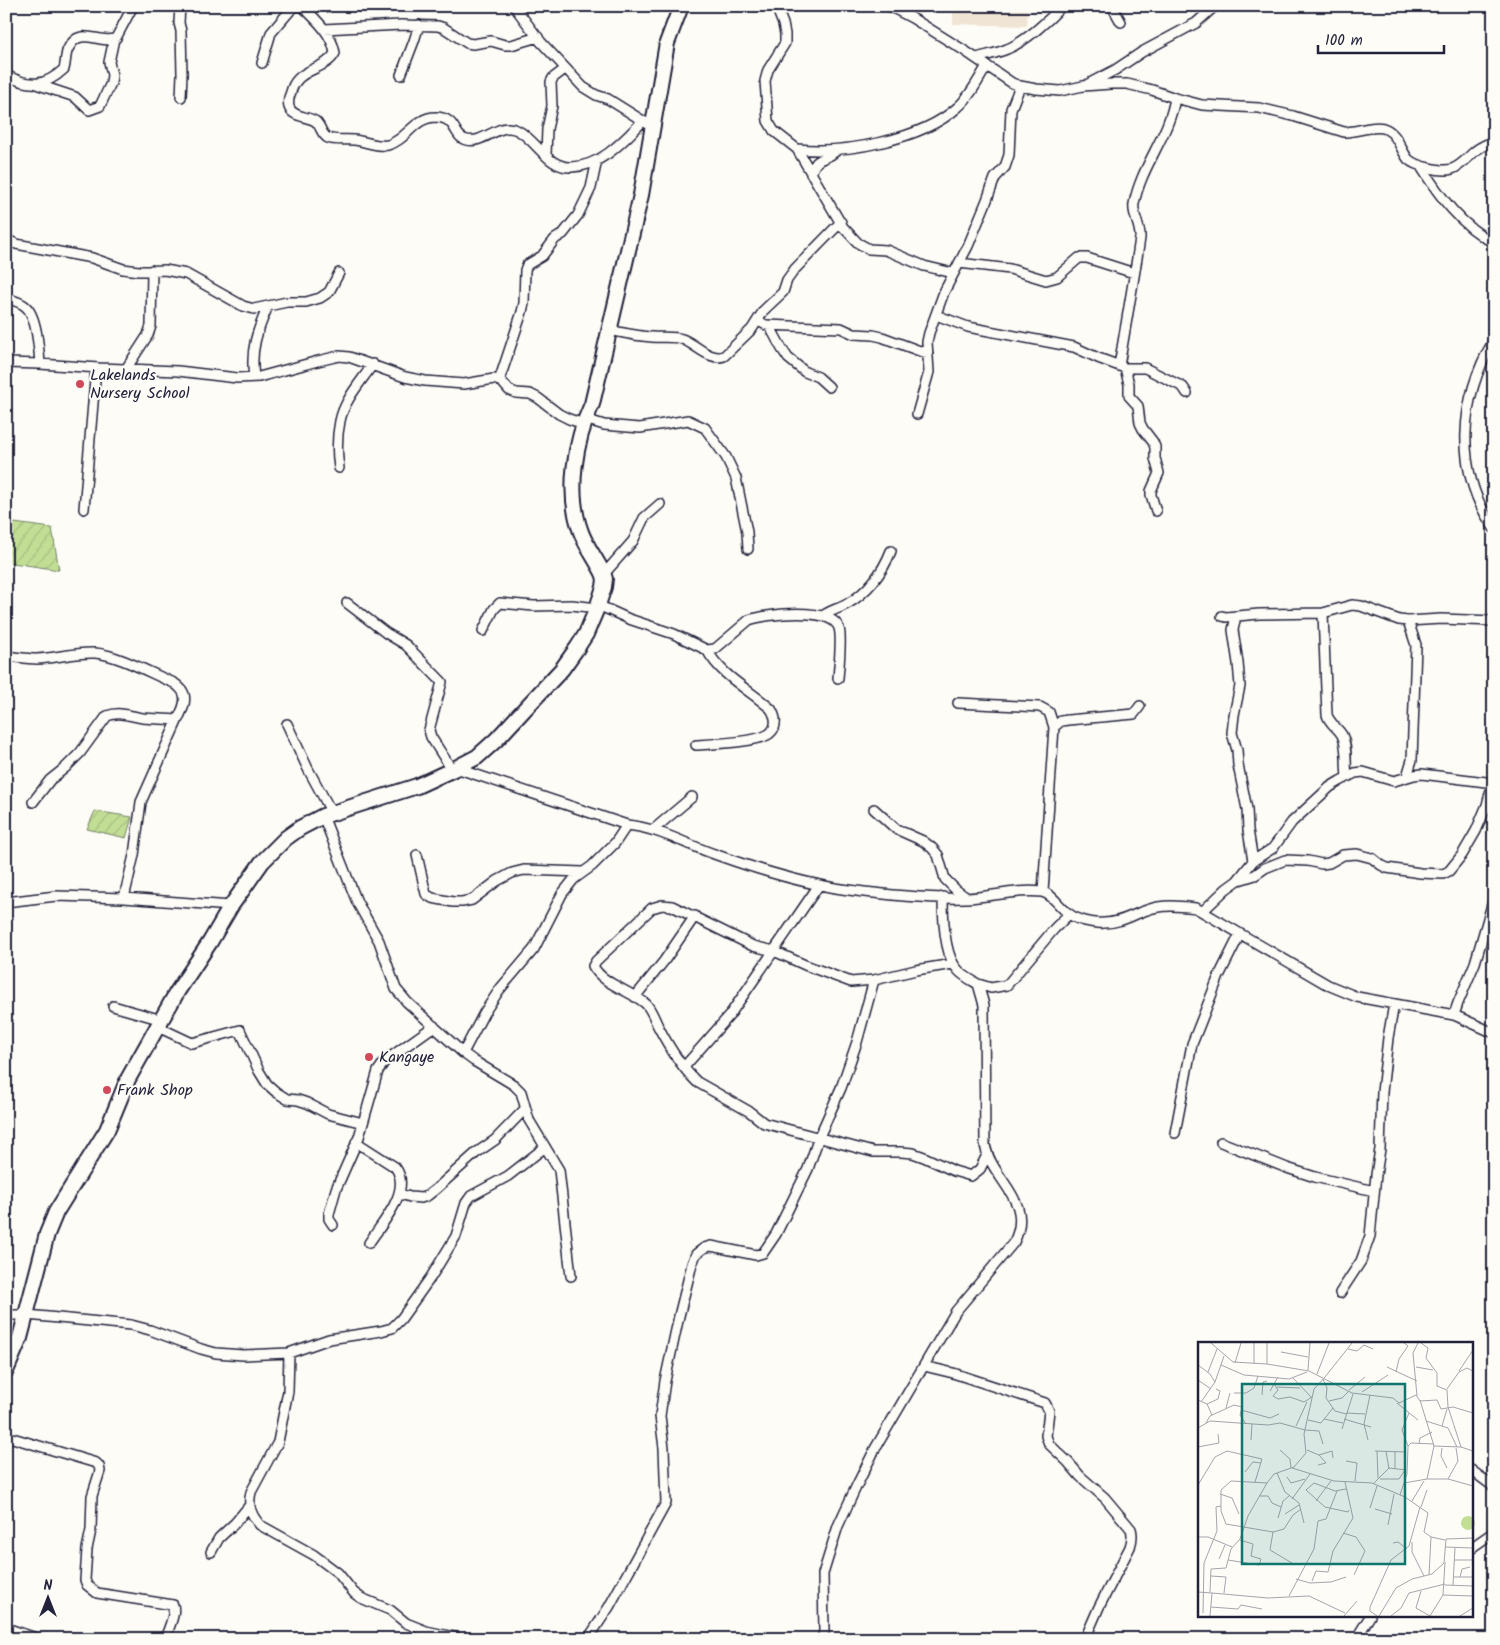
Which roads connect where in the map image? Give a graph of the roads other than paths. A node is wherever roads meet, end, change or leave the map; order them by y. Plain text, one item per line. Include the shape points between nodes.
1 (133, 6) edge
2 (180, 6) edge
3 (294, 6) edge
4 (302, 6) edge
5 (316, 6) edge
6 (514, 6) edge
7 (681, 6) edge
8 (776, 6) edge
9 (889, 6) edge
10 (1062, 6) edge
11 (1112, 6) edge
12 (1215, 6) edge
13 (314, 17) junction
14 (1121, 22) dead end
15 (418, 25) junction
16 (324, 29) junction
17 (538, 38) junction
18 (114, 39) junction
19 (977, 58) junction
20 (262, 63) dead end
21 (987, 66) junction
22 (565, 69) junction
23 (401, 75) dead end
24 (8, 78) edge
25 (39, 84) junction
26 (1020, 86) junction
27 (1083, 86) junction
28 (181, 97) dead end
29 (1175, 98) junction
30 (648, 124) junction
31 (1494, 141) edge
32 (797, 149) junction
33 (838, 149) junction
34 (546, 155) junction
35 (597, 160) junction
36 (1420, 165) junction
37 (811, 174) junction
38 (840, 222) junction
39 (6, 239) edge
40 (1494, 243) edge
41 (959, 263) junction
42 (152, 270) junction
43 (339, 273) dead end
44 (953, 273) junction
45 (1134, 273) junction
46 (6, 298) edge
47 (268, 306) junction
48 (936, 315) junction
49 (758, 321) junction
50 (769, 325) junction
51 (610, 330) junction
52 (1494, 340) edge
53 (928, 354) junction
54 (6, 363) edge
55 (40, 364) junction
56 (373, 364) junction
57 (1122, 367) junction
58 (96, 368) junction
59 (126, 369) junction
60 (254, 377) junction
61 (499, 381) junction
62 (829, 387) dead end
63 (1187, 393) dead end
64 (917, 414) dead end
65 (584, 422) junction
66 (339, 468) dead end
67 (660, 504) dead end
68 (84, 509) dead end
69 (1156, 511) dead end
70 (1494, 528) edge
71 (748, 548) dead end
72 (892, 551) dead end
73 (604, 574) junction
74 (347, 603) dead end
75 (598, 607) junction
76 (1323, 613) junction
77 (823, 616) junction
78 (1222, 616) dead end
79 (1236, 616) junction
80 (1408, 621) junction
81 (1494, 621) edge
82 (483, 631) dead end
83 (707, 650) junction
84 (6, 656) edge
85 (838, 678) dead end
86 (958, 703) dead end
87 (1140, 706) dead end
88 (177, 720) junction
89 (286, 724) dead end
90 (1054, 726) junction
91 (696, 745) dead end
92 (1412, 760) junction
93 (454, 769) junction
94 (1422, 774) junction
95 (1347, 776) junction
96 (1408, 776) junction
97 (1493, 783) edge
98 (692, 797) dead end
99 (33, 802) dead end
100 (874, 809) dead end
101 (327, 815) junction
102 (627, 825) junction
103 (653, 830) junction
104 (417, 855) dead end
105 (1253, 861) junction
106 (583, 872) junction
107 (1237, 880) junction
108 (819, 884) junction
109 (1043, 892) junction
110 (943, 897) junction
111 (124, 898) junction
112 (967, 898) junction
113 (1494, 898) edge
114 (6, 902) edge
115 (231, 906) junction
116 (1492, 911) edge
117 (1203, 912) junction
118 (1069, 914) junction
119 (696, 916) junction
120 (1240, 934) junction
121 (774, 951) junction
122 (953, 964) junction
123 (874, 980) junction
124 (978, 984) junction
125 (635, 997) junction
126 (1394, 1004) junction
127 (113, 1006) dead end
128 (1454, 1015) junction
129 (160, 1023) junction
130 (434, 1026) junction
131 (1494, 1033) edge
132 (463, 1053) junction
133 (684, 1067) junction
134 (525, 1109) junction
135 (363, 1123) junction
136 (1175, 1133) dead end
137 (819, 1138) junction
138 (356, 1142) junction
139 (1221, 1142) dead end
140 (544, 1148) junction
141 (987, 1155) junction
142 (1374, 1191) junction
143 (400, 1194) junction
144 (333, 1225) dead end
145 (370, 1243) dead end
146 (571, 1276) dead end
147 (1340, 1293) dead end
148 (27, 1315) junction
149 (6, 1316) edge
150 (289, 1352) junction
151 (924, 1366) junction
152 (6, 1371) edge
153 (6, 1436) edge
154 (1472, 1471) edge
155 (1494, 1487) edge
156 (249, 1506) junction
157 (1494, 1532) edge
158 (1472, 1547) edge
159 (211, 1552) dead end
160 (1369, 1618) edge
161 (6, 1628) edge
162 (458, 1638) edge
163 (39, 1639) edge
164 (165, 1639) edge
165 (588, 1639) edge
166 (822, 1639) edge
167 (1085, 1639) edge
168 (1356, 1639) edge

1 - 18 street
2 - 28 street
3 - 20 street via 271,33
4 - 13 street
5 - 13 street
6 - 17 street
7 - 30 street via 667,43
8 - 32 street via 784,24 785,43 765,80 768,121 774,131
9 - 19 street
10 - 19 street via 1021,42
11 - 14 street
12 - 27 street via 1196,23
13 - 16 street
15 - 16 street
15 - 17 street via 444,28 473,44 491,41 505,45
15 - 23 street
16 - 34 street via 334,55 298,79 288,105 292,112 316,122 326,138 388,145 420,121 436,117 449,121 461,138 469,141 503,128 512,128
17 - 22 street
18 - 25 street via 80,38 70,45 64,69
18 - 25 street via 109,62 111,83 100,106 89,110 75,97
19 - 21 street
21 - 26 street
21 - 33 street via 960,106 938,122 882,142
22 - 30 street via 582,87
22 - 34 street via 551,82 552,106
24 - 25 street
26 - 27 street via 1060,91
26 - 41 street via 1011,109 1009,155 995,178
27 - 29 street via 1127,84
29 - 36 street via 1202,105 1259,108 1344,132 1384,128 1398,140 1409,159
29 - 45 street via 1174,109 1144,173 1134,204 1140,236
30 - 35 street
30 - 51 street via 641,195
31 - 36 street via 1450,169
32 - 33 street
32 - 37 street
33 - 37 street via 818,160
34 - 35 street via 559,166 570,168
35 - 61 street via 591,188 578,215 542,256 527,264 522,312
36 - 40 street via 1459,219
37 - 38 street
38 - 44 street via 864,248 886,250 924,266
38 - 49 street via 795,269 783,292 764,310
39 - 42 street via 16,244 92,258 123,269
41 - 44 street
41 - 45 street via 1010,269 1046,280 1057,276 1079,258 1087,258
42 - 47 street via 186,274 254,310
42 - 59 street via 151,326
43 - 47 street via 330,292 320,298
44 - 48 street
45 - 57 street
46 - 55 street via 28,309 37,335
47 - 60 street via 252,350
48 - 53 street via 927,342
48 - 57 street via 968,327 1074,346
49 - 50 street
49 - 51 street via 729,353 719,358 674,337 640,336
50 - 53 street via 841,328 854,334 882,337
50 - 62 street via 788,358
51 - 65 street via 592,404
52 - 70 street via 1470,400 1466,448 1474,489
53 - 64 street via 929,372
54 - 55 street
55 - 58 street
56 - 60 street via 339,356
56 - 61 street via 425,381 458,384
56 - 66 street via 344,408 340,422
57 - 63 street via 1145,368 1183,387
57 - 69 street via 1129,384 1129,396 1138,406 1140,423 1153,442 1159,473 1151,491
58 - 59 street
58 - 68 street
59 - 60 street
61 - 65 street via 509,390 538,398 569,419
65 - 71 street via 640,428 688,420 705,428 726,457 736,478
65 - 73 street via 574,461 576,517 581,533
67 - 73 street via 644,518 634,541
72 - 77 street via 862,595
73 - 75 street
74 - 93 street via 406,646 442,682 429,730
75 - 82 street via 500,603
75 - 83 street via 674,634
75 - 93 street via 586,634 562,669 496,740 477,757
76 - 79 street
76 - 80 street via 1352,605
76 - 95 street via 1327,715 1343,737
77 - 83 street via 794,613 748,620 715,649
77 - 85 street via 832,619 839,628
78 - 79 street
79 - 105 street via 1233,630 1240,686 1232,733
80 - 81 street
80 - 92 street via 1416,645
83 - 91 street via 724,672 771,709 776,722 769,734 759,738
84 - 88 street via 35,659 96,653 111,656 182,688 185,702
86 - 90 street via 1040,707 1049,712
87 - 90 street via 1134,714 1061,721
88 - 99 street via 124,713 107,716 80,753 50,780
88 - 111 street via 141,802
89 - 101 street
90 - 109 street
92 - 94 street
92 - 96 street
93 - 101 street via 417,786
93 - 102 street
94 - 96 street
94 - 97 street
95 - 96 street via 1363,772 1394,780
95 - 105 street via 1319,796 1292,822 1273,848
97 - 107 street via 1476,831 1453,866 1442,874 1387,868 1372,858 1357,854 1344,855 1329,864 1285,860
98 - 103 street
100 - 112 street via 896,829 932,848 938,855 945,879
101 - 115 street via 286,838 262,862
101 - 130 street via 357,902 379,942 396,989
102 - 103 street
102 - 106 street via 615,843
103 - 108 street via 723,857
104 - 106 street via 426,894 453,902 472,900 496,881 524,870
105 - 107 street
106 - 132 street via 562,894 534,949 500,989
107 - 117 street
108 - 110 street via 865,892
108 - 121 street
109 - 112 street
109 - 118 street
110 - 112 street
110 - 122 street via 944,931
111 - 114 street via 56,896
111 - 115 street
113 - 116 street
115 - 129 street
116 - 128 street
117 - 118 street via 1196,908 1158,907 1119,922 1102,924
117 - 120 street
118 - 124 street via 1006,985 991,988
119 - 121 street via 753,946
119 - 125 street
119 - 125 street via 672,906 652,908 596,961 593,966 597,972
120 - 126 street via 1328,985 1357,997
120 - 136 street via 1192,1044
121 - 123 street via 851,982
121 - 133 street via 729,1016
122 - 123 street
122 - 124 street
123 - 137 street via 841,1088
124 - 141 street via 984,1006
125 - 133 street via 646,1004
126 - 128 street
126 - 142 street via 1382,1092
127 - 129 street
128 - 131 street
129 - 135 street via 192,1043 240,1030 259,1071 276,1092 328,1114
129 - 148 street via 128,1079 107,1130 56,1212 47,1234
130 - 132 street
130 - 135 street via 386,1061 378,1072
132 - 134 street via 514,1085 520,1092
133 - 137 street via 697,1082 764,1123
134 - 140 street
134 - 143 street via 495,1140 427,1196
135 - 138 street
137 - 141 street via 873,1152 913,1153 971,1176 980,1169
137 - 165 street via 784,1220 763,1252 756,1256 712,1246 696,1254 665,1381 660,1416 666,1503
138 - 143 street via 395,1167 402,1180
138 - 144 street via 336,1188 329,1214
139 - 142 street via 1315,1177
140 - 146 street via 559,1170
140 - 150 street via 508,1176 471,1196 456,1236 431,1277 392,1328 340,1336
141 - 151 street via 1014,1198 1021,1221 1020,1230 1014,1242 956,1311
142 - 147 street via 1370,1236 1362,1262
143 - 145 street
148 - 149 street
148 - 150 street via 131,1325 216,1353
148 - 152 street
150 - 156 street via 288,1391 278,1442 251,1492
151 - 166 street via 876,1447 838,1526 823,1574
151 - 167 street via 1045,1403 1049,1411 1046,1436 1049,1444 1105,1498 1131,1529 1130,1547
153 - 164 street via 99,1466 92,1496 87,1586 97,1593 173,1605 174,1613
154 - 155 street
156 - 159 street via 219,1538
156 - 162 street via 255,1520 314,1555 338,1573 361,1598 390,1610 412,1626
157 - 158 street
160 - 168 street
161 - 163 street

